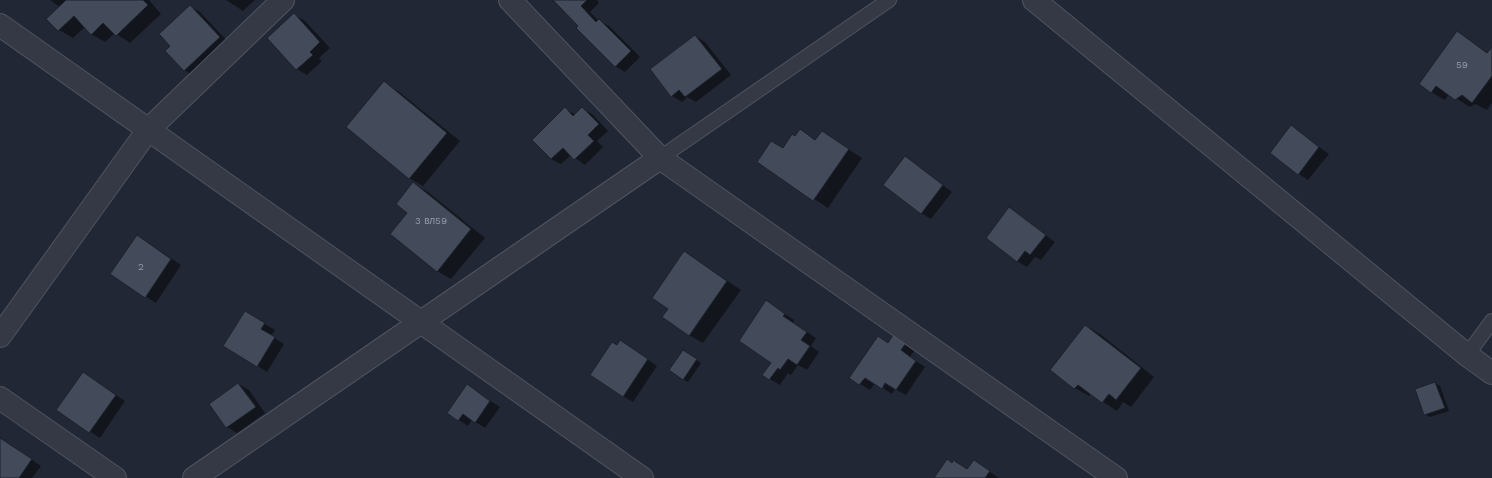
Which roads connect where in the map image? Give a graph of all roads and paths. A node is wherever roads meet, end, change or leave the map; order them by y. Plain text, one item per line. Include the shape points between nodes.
1 (283, 0) edge
2 (510, 0) edge
3 (888, 0) edge
4 (1034, 0) edge
5 (0, 25) edge
6 (148, 130) junction
7 (660, 158) junction
8 (1492, 321) edge
9 (420, 323) junction
10 (0, 336) edge
11 (1467, 356) junction
12 (1492, 373) edge
13 (0, 398) edge
14 (115, 478) edge
15 (194, 478) edge
16 (642, 478) edge
17 (1116, 478) edge

1 - 6 street
2 - 7 street
3 - 7 lane
4 - 11 street
5 - 6 street
6 - 9 street
6 - 10 street
7 - 9 street
7 - 17 street
8 - 11 lane
9 - 15 street
9 - 16 street
11 - 12 street
13 - 14 street

